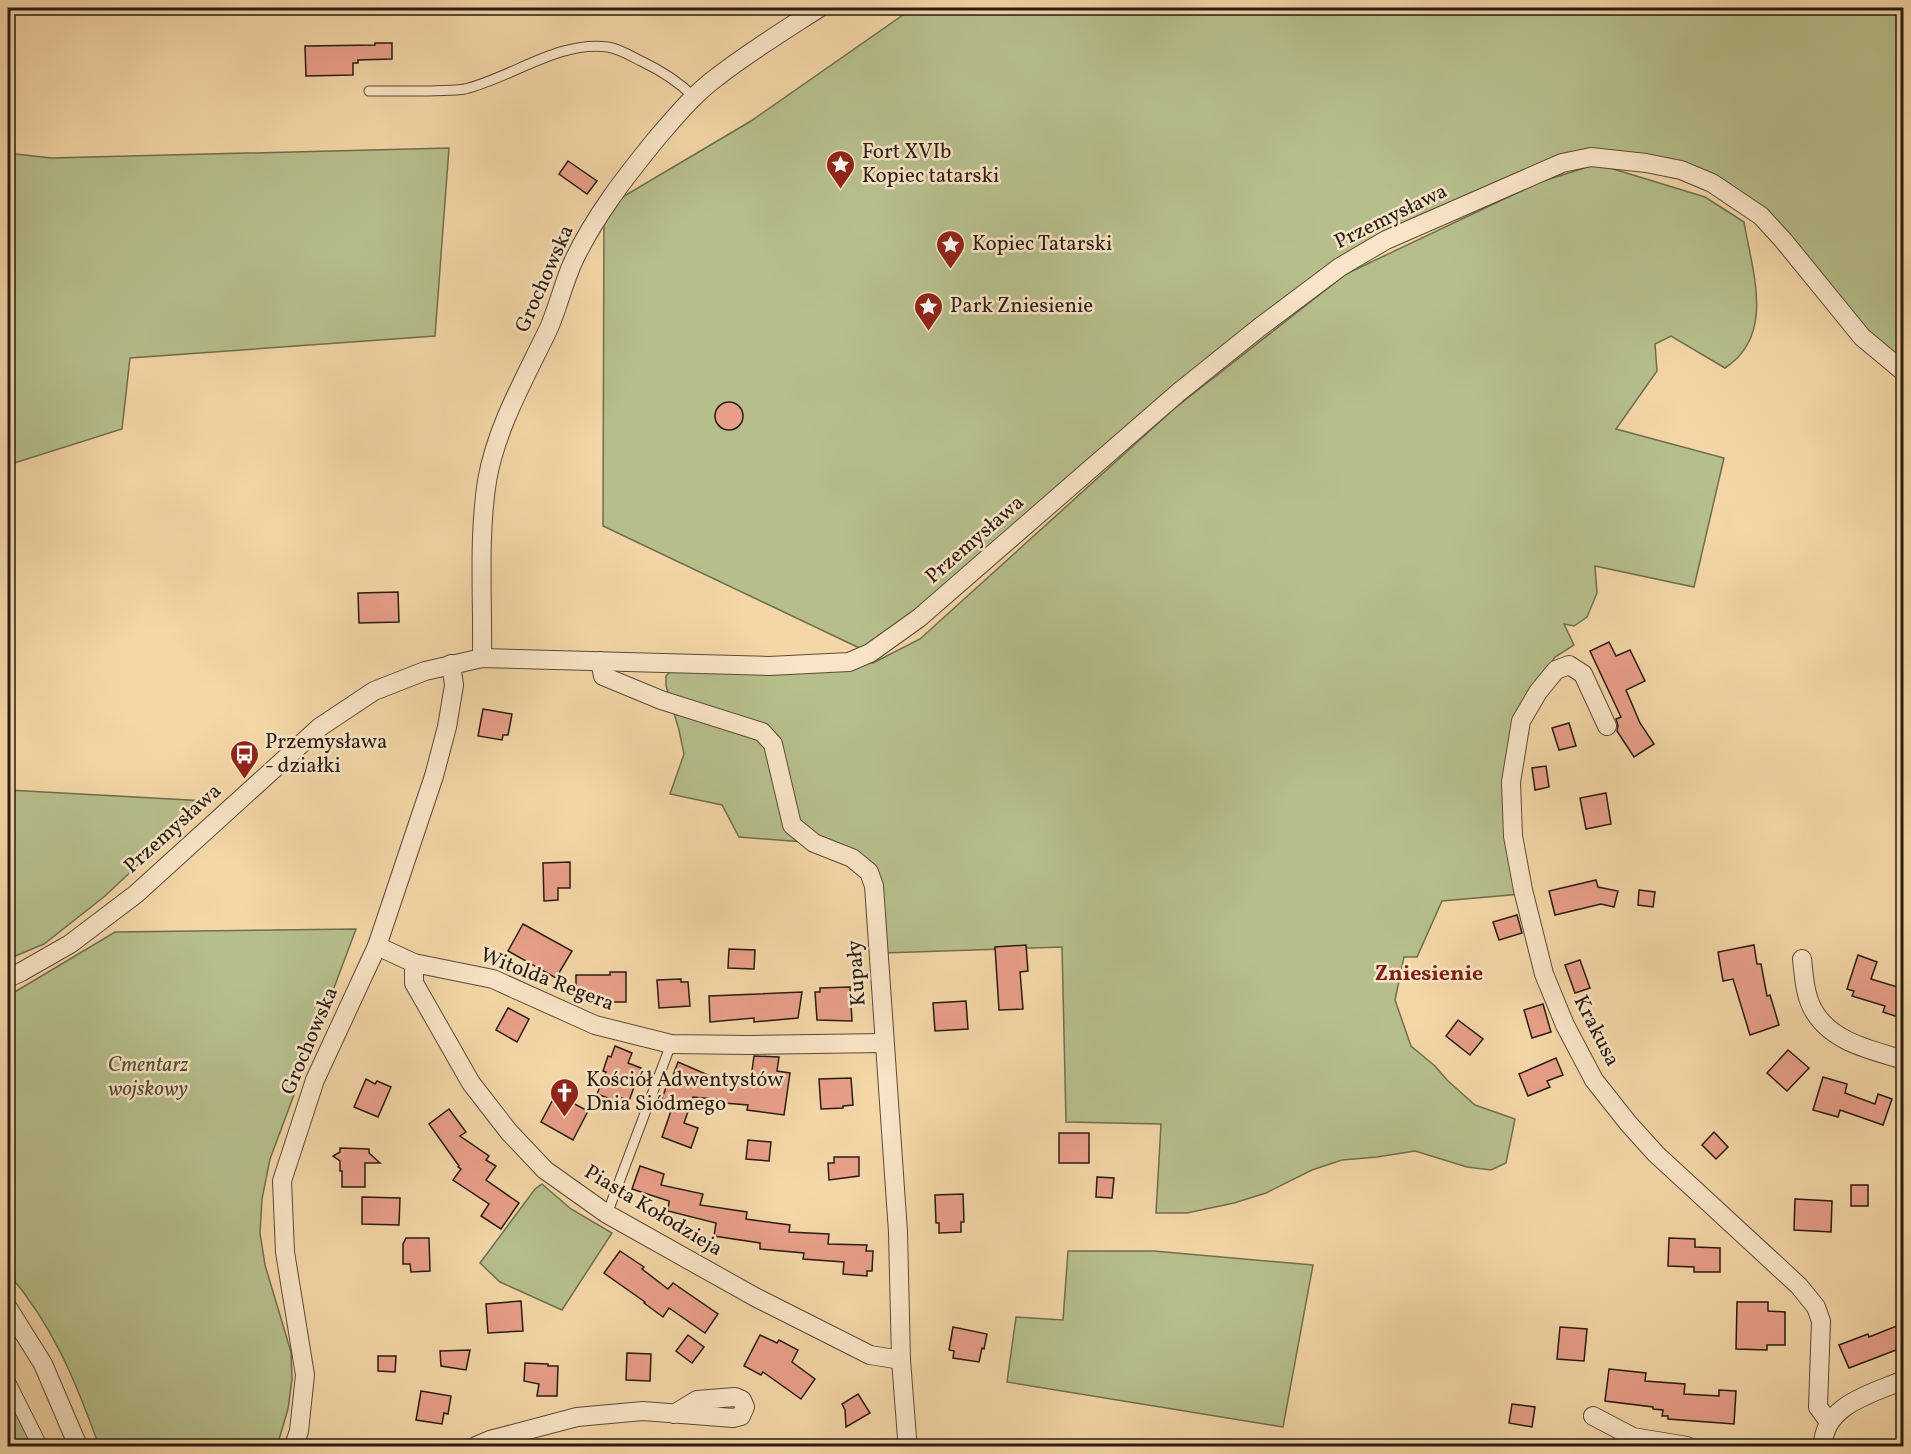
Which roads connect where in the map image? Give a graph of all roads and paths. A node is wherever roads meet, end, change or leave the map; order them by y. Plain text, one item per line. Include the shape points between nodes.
1 (819, 8) edge
2 (369, 91) dead end
3 (694, 97) junction
4 (1904, 372) edge
5 (482, 658) junction
6 (600, 661) junction
7 (452, 664) junction
8 (1607, 726) dead end
9 (377, 946) junction
10 (1802, 959) dead end
11 (414, 963) junction
12 (8, 978) edge
13 (884, 1042) junction
14 (671, 1044) junction
15 (1904, 1060) edge
16 (607, 1214) junction
17 (8, 1308) edge
18 (901, 1360) junction
19 (1904, 1380) edge
20 (8, 1382) edge
21 (674, 1414) dead end
22 (1593, 1416) dead end
23 (1829, 1422) junction
24 (40, 1446) edge
25 (78, 1446) edge
26 (294, 1446) edge
27 (476, 1446) edge
28 (906, 1446) edge
29 (1687, 1446) edge
30 (1823, 1446) edge

1 - 3 street, Grochowska via 717,76
2 - 3 lane via 462,90 554,55 594,46 639,60
3 - 5 street, Grochowska via 639,161 599,216 574,261 494,452 482,535
4 - 6 street, Przemysława via 1862,337 1761,216 1712,183 1681,170 1646,163 1591,158 1562,164 1386,240 1340,267 1179,392 919,618 870,652 849,662 769,666
5 - 6 street, Przemysława
5 - 7 street, Przemysława
6 - 13 street, Kupały via 603,676 762,732 773,744 792,825 814,843 852,858 869,872 874,886
7 - 9 street, Grochowska via 454,685 434,776
7 - 12 street, Przemysława via 397,681 349,706 275,766 136,894 70,944
8 - 23 street, Krakusa via 1583,674 1569,665 1556,670 1521,721 1511,782 1513,836 1544,974 1594,1080 1628,1123 1656,1154 1799,1286 1816,1307 1821,1322 1818,1407
9 - 11 street, Witolda Regera
9 - 26 street, Grochowska via 315,1080 282,1181 285,1252 305,1375
10 - 15 street via 1805,989 1814,1013 1826,1025 1838,1036
11 - 14 street, Witolda Regera via 493,979 595,1025
11 - 16 street, Piasta Kołodzieja via 414,982 471,1083 544,1170
13 - 14 street, Witolda Regera
13 - 18 street, Kupały via 898,1232
14 - 16 lane
16 - 18 street, Piasta Kołodzieja via 754,1297 870,1355
17 - 25 street via 43,1364
18 - 28 street, Kupały
19 - 23 street via 1844,1407
20 - 24 street
21 - 27 street via 643,1411 577,1417
22 - 29 street via 1633,1437
23 - 30 street

